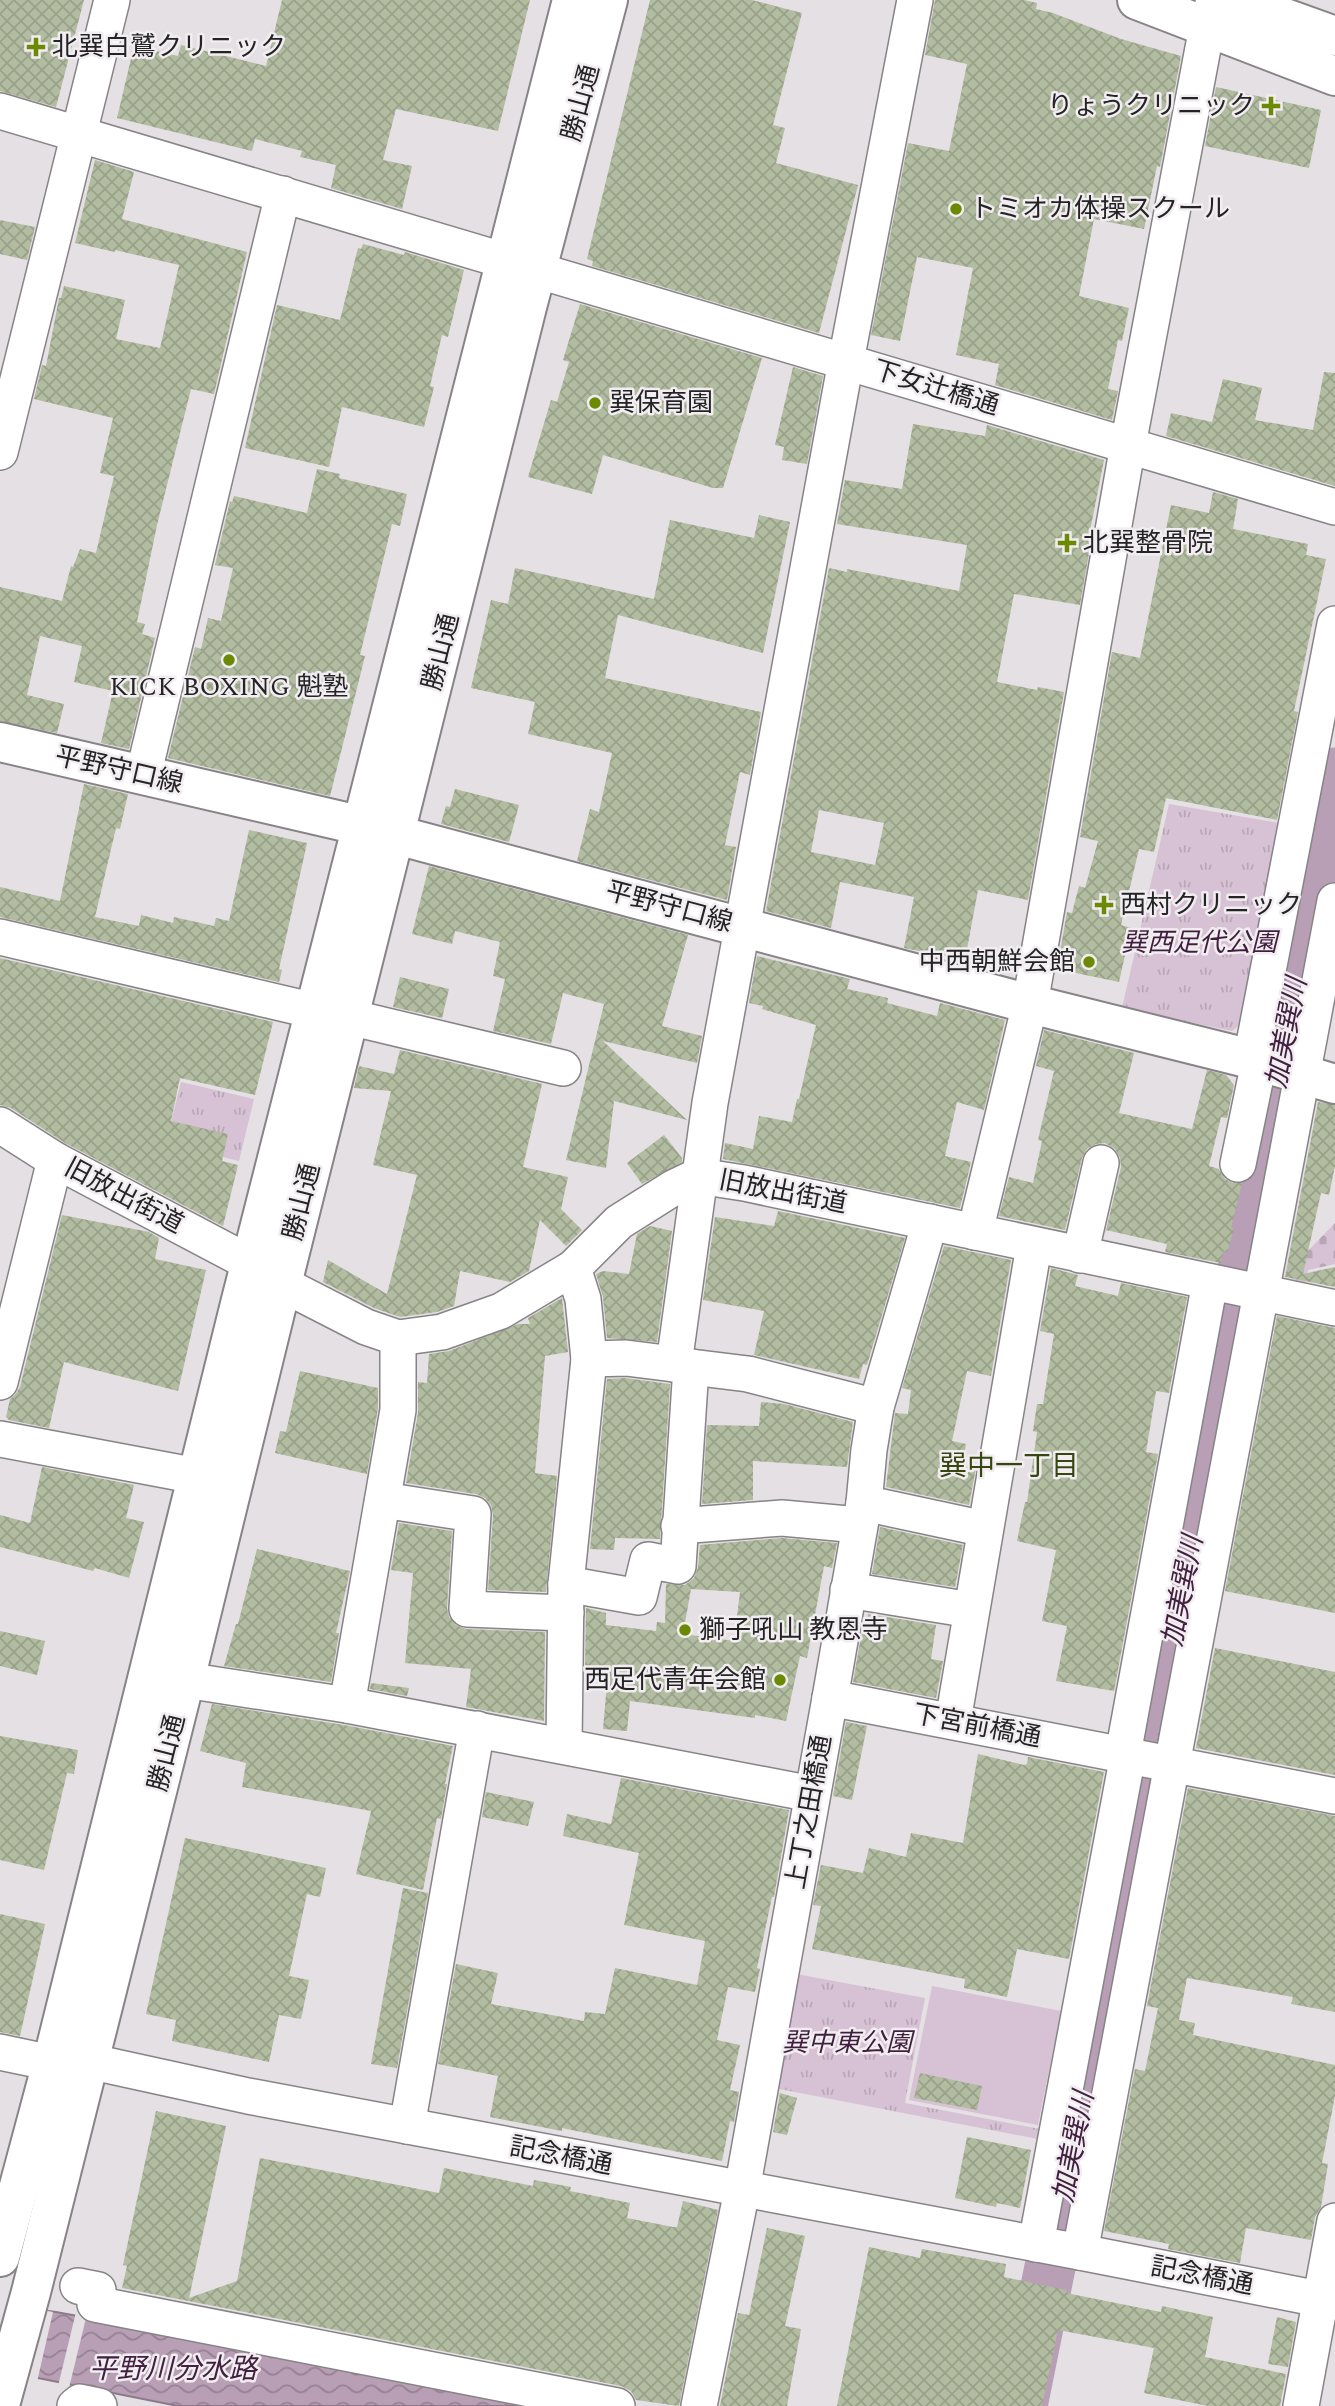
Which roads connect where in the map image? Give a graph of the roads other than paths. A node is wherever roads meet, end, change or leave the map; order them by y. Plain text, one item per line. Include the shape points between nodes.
1 (112, 0) edge
2 (572, 0) edge
3 (608, 0) edge
4 (915, 0) edge
5 (1137, 0) edge
6 (1235, 0) edge
7 (1210, 13) edge
8 (1335, 36) edge
9 (1335, 76) edge
10 (0, 111) edge
11 (79, 133) junction
12 (283, 194) junction
13 (520, 267) junction
14 (846, 362) junction
15 (2, 434) edge
16 (1128, 445) junction
17 (1335, 507) edge
18 (1335, 624) edge
19 (0, 742) edge
20 (143, 776) junction
21 (379, 830) junction
22 (1335, 901) edge
23 (742, 926) junction
24 (0, 937) edge
25 (1030, 1004) junction
26 (332, 1014) junction
27 (563, 1068) dead end
28 (1285, 1070) edge
29 (0, 1125) edge
30 (55, 1160) junction
31 (1101, 1163) dead end
32 (1238, 1164) dead end
33 (698, 1176) junction
34 (930, 1222) junction
35 (1004, 1239) junction
36 (1080, 1255) junction
37 (250, 1263) junction
38 (573, 1268) junction
39 (1213, 1283) junction
40 (282, 1284) junction
41 (1256, 1291) junction
42 (1335, 1308) edge
43 (398, 1338) junction
44 (589, 1359) junction
45 (682, 1366) junction
46 (0, 1382) edge
47 (876, 1407) junction
48 (0, 1439) edge
49 (197, 1476) junction
50 (383, 1500) junction
51 (862, 1514) junction
52 (679, 1526) junction
53 (985, 1529) junction
54 (848, 1590) junction
55 (566, 1598) junction
56 (971, 1611) junction
57 (185, 1679) junction
58 (830, 1698) junction
59 (347, 1704) junction
60 (953, 1721) junction
61 (477, 1729) junction
62 (564, 1745) junction
63 (1144, 1759) junction
64 (812, 1794) junction
65 (1335, 1796) edge
66 (0, 2052) edge
67 (70, 2062) junction
68 (407, 2126) junction
69 (742, 2190) junction
70 (1335, 2221) edge
71 (1058, 2248) junction
72 (0, 2257) edge
73 (78, 2286) dead end
74 (1327, 2301) edge
75 (4, 2391) edge
76 (75, 2406) edge
77 (99, 2406) edge
78 (617, 2406) edge
79 (699, 2406) edge
80 (1301, 2406) edge

1 - 11 street
2 - 13 main road, 勝山通
3 - 13 main road, 勝山通
4 - 14 street
5 - 7 main road
6 - 8 main road
7 - 9 main road
7 - 16 street
10 - 11 street, 下女辻橋通
11 - 12 street, 下女辻橋通
11 - 15 street
12 - 13 street, 下女辻橋通
12 - 20 street
13 - 14 street, 下女辻橋通
13 - 21 main road, 勝山通
14 - 16 street, 下女辻橋通
14 - 23 street
16 - 17 street, 下女辻橋通
16 - 25 street
18 - 28 street
19 - 20 main road, 平野守口線
20 - 21 main road, 平野守口線
21 - 23 main road, 平野守口線
21 - 26 main road, 勝山通
22 - 28 street
23 - 25 main road, 平野守口線
23 - 33 street
24 - 26 street
25 - 28 main road, 平野守口線
25 - 35 street
26 - 27 street
26 - 37 main road, 勝山通
26 - 40 main road, 勝山通
28 - 32 street
28 - 41 street
29 - 30 street, 旧放出街道
30 - 37 street, 旧放出街道
30 - 46 street
31 - 36 street
33 - 34 street, 旧放出街道
33 - 38 street, 旧放出街道 via 619,1222
33 - 45 street
34 - 35 street, 旧放出街道
34 - 47 street, 上丁之田橋通
35 - 36 street, 旧放出街道
35 - 53 street
36 - 39 street, 旧放出街道
37 - 40 street, 旧放出街道
37 - 49 main road, 勝山通
38 - 43 street, 旧放出街道 via 500,1311 442,1332
38 - 44 street via 583,1299
39 - 41 street, 旧放出街道
39 - 63 street
40 - 43 street, 旧放出街道 via 366,1327
40 - 57 main road, 勝山通
41 - 42 street
41 - 63 street
43 - 50 street via 398,1410
44 - 45 street via 626,1358
44 - 55 street
45 - 47 street via 748,1374
45 - 52 street
47 - 51 street, 上丁之田橋通
48 - 49 street
49 - 67 main road, 勝山通
50 - 55 street via 472,1514 467,1609
50 - 59 street
51 - 52 street
51 - 53 street
51 - 54 street, 上丁之田橋通
52 - 55 street via 678,1566 648,1560 639,1597
53 - 56 street
54 - 56 street
54 - 58 street, 上丁之田橋通
55 - 62 street
56 - 60 street
57 - 59 street
57 - 67 main road, 勝山通
58 - 60 street, 下宮前橋通
58 - 64 street, 上丁之田橋通
59 - 61 street
60 - 63 street, 下宮前橋通
61 - 62 street
61 - 68 street
62 - 64 street
63 - 65 street, 下宮前橋通
63 - 71 street
64 - 69 street, 上丁之田橋通
66 - 67 street, 記念橋通
67 - 68 street, 記念橋通
67 - 72 main road, 勝山通
67 - 75 main road, 勝山通 via 26,2306
68 - 69 street, 記念橋通
69 - 71 street, 記念橋通
69 - 79 street, 上丁之田橋通
70 - 74 street
71 - 74 street, 記念橋通
73 - 78 street via 98,2290 95,2304
74 - 80 street
76 - 77 street via 80,2402

